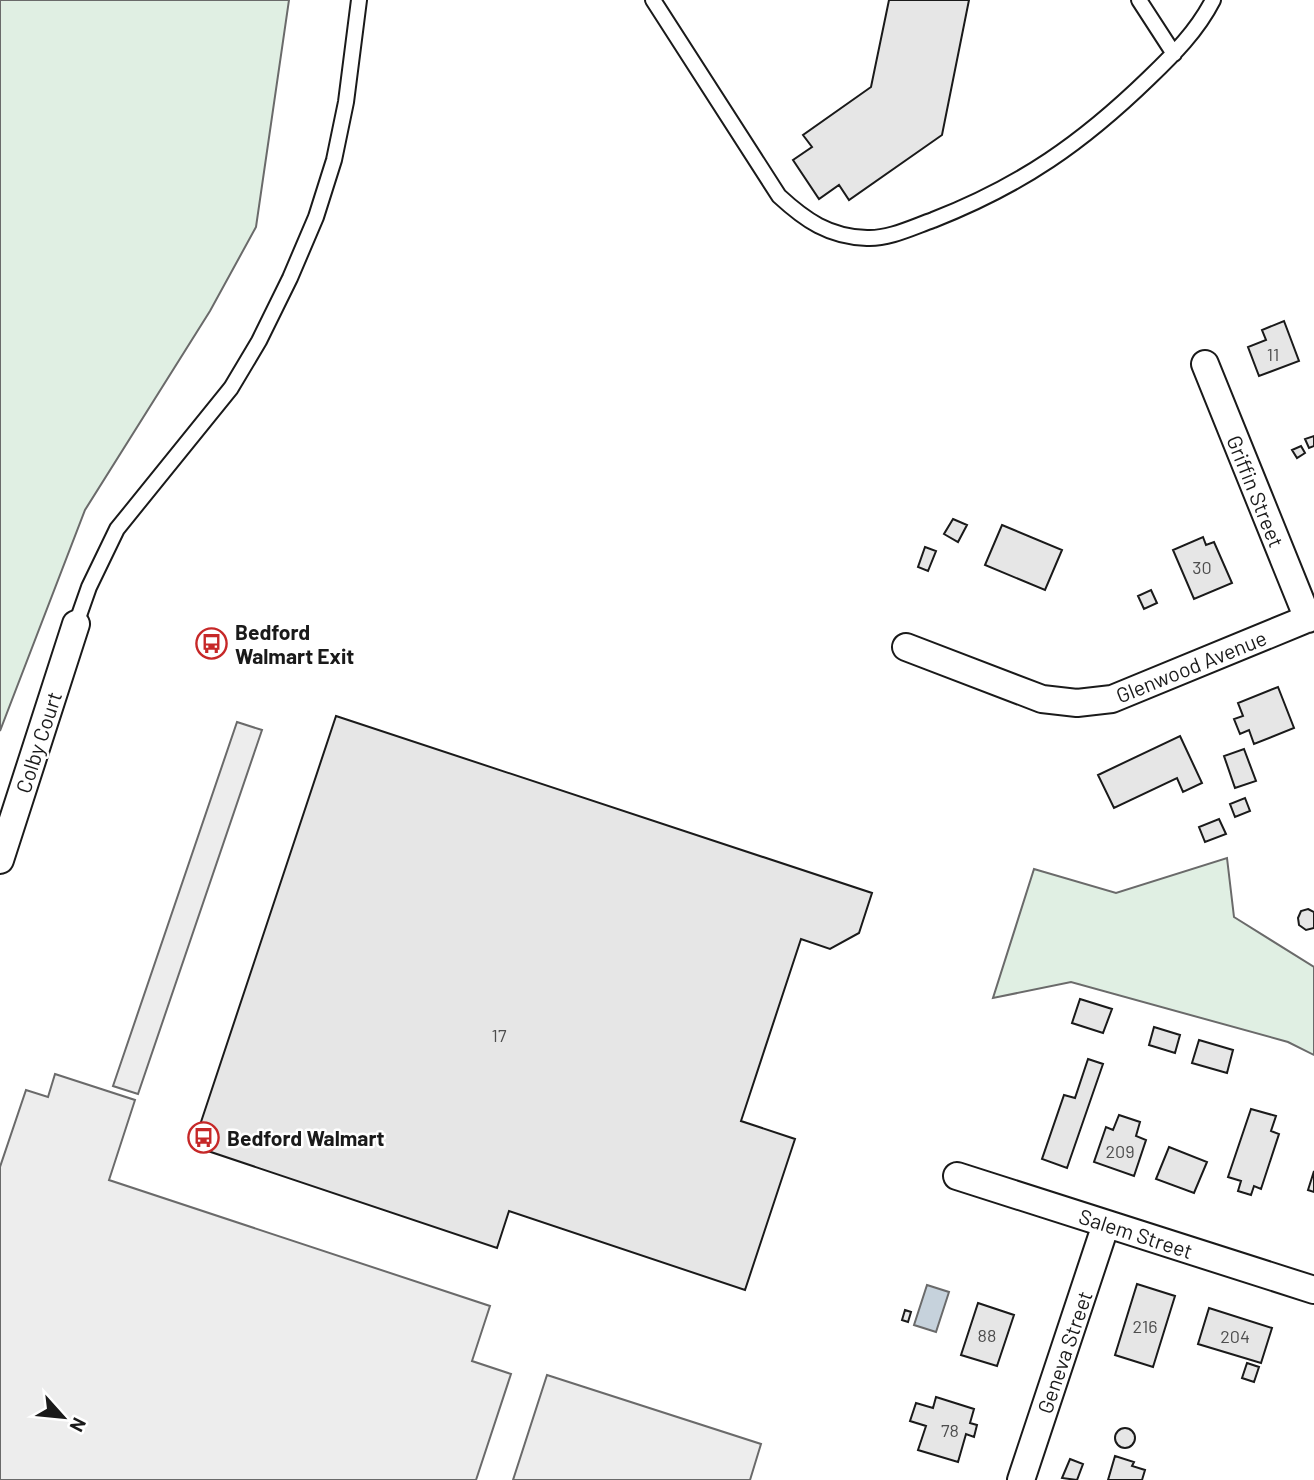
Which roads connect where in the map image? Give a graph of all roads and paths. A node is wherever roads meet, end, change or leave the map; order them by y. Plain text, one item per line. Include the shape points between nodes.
1 (359, 0) edge
2 (653, 0) edge
3 (1139, 0) edge
4 (1213, 0) edge
5 (1174, 54) junction
6 (1205, 364) dead end
7 (1311, 617) edge
8 (76, 624) joint
9 (906, 647) dead end
10 (0, 860) edge
11 (957, 1176) dead end
12 (1107, 1224) junction
13 (1314, 1290) edge
14 (1021, 1480) edge

1 - 8 lane via 334,160 290,278 231,388 117,530
2 - 5 lane via 779,196 804,219 835,233 869,238 903,231 980,202 1055,159 1111,115
3 - 5 lane
4 - 5 lane
6 - 7 street, Griffin Street
7 - 9 street, Glenwood Avenue via 1112,699 1077,703 1042,699
8 - 10 street, Colby Court
11 - 12 street, Salem Street
12 - 13 street, Salem Street
12 - 14 street, Geneva Street

